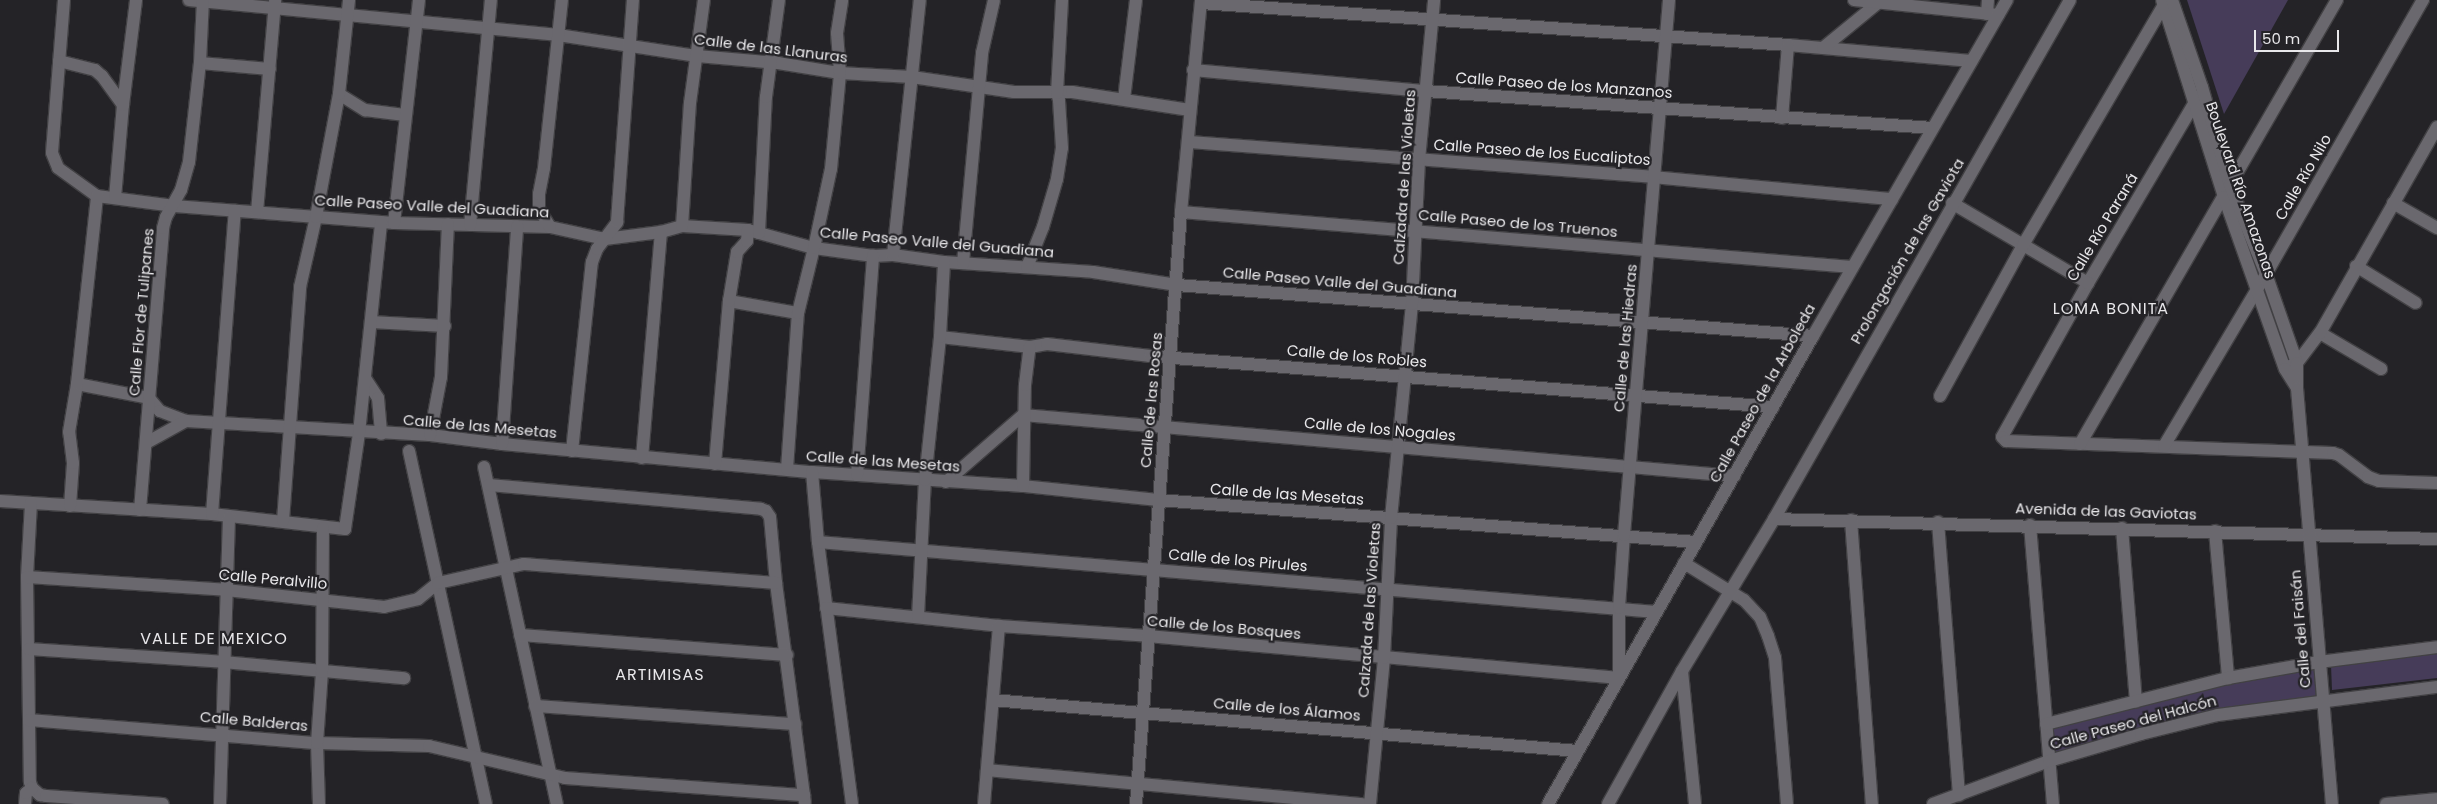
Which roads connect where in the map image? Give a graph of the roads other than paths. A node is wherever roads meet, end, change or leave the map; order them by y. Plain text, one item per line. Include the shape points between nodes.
1 (64, 0) edge
2 (136, 0) edge
3 (189, 0) edge
4 (349, 0) edge
5 (419, 0) edge
6 (491, 0) edge
7 (562, 0) edge
8 (633, 0) edge
9 (704, 0) edge
10 (779, 0) edge
11 (842, 0) edge
12 (920, 0) edge
13 (994, 0) edge
14 (1062, 0) edge
15 (1136, 0) edge
16 (1434, 0) edge
17 (1670, 0) edge
18 (1854, 0) edge
19 (1988, 0) edge
20 (2007, 0) edge
21 (2070, 0) edge
22 (2337, 0) edge
23 (2423, 0) edge
24 (203, 1) edge
25 (1201, 1) edge
26 (1879, 2) junction
27 (2166, 2) edge
28 (1918, 3) edge
29 (275, 4) edge
30 (348, 14) junction
31 (1993, 14) junction
32 (1432, 20) junction
33 (417, 21) junction
34 (488, 28) junction
35 (558, 35) junction
36 (1666, 36) junction
37 (629, 44) junction
38 (1788, 45) junction
39 (1823, 48) junction
40 (697, 56) junction
41 (59, 61) junction
42 (1971, 61) junction
43 (200, 63) junction
44 (770, 64) junction
45 (270, 68) junction
46 (1193, 70) junction
47 (840, 73) junction
48 (912, 77) junction
49 (981, 86) junction
50 (2202, 87) junction
51 (1426, 91) junction
52 (1057, 93) junction
53 (339, 94) junction
54 (1124, 99) junction
55 (2195, 104) junction
56 (123, 105) junction
57 (1660, 108) junction
58 (1190, 110) junction
59 (405, 116) junction
60 (1782, 118) junction
61 (1932, 128) junction
62 (2435, 135) edge
63 (1189, 142) junction
64 (1419, 160) junction
65 (1653, 176) junction
66 (2230, 185) junction
67 (97, 196) junction
68 (2224, 197) junction
69 (115, 198) junction
70 (1892, 199) junction
71 (1952, 203) junction
72 (2394, 203) junction
73 (174, 206) junction
74 (235, 210) junction
75 (257, 212) junction
76 (1181, 212) junction
77 (316, 217) junction
78 (388, 222) junction
79 (448, 224) junction
80 (470, 225) junction
81 (682, 226) junction
82 (517, 227) junction
83 (550, 227) junction
84 (2437, 228) edge
85 (1415, 231) junction
86 (661, 232) junction
87 (754, 232) junction
88 (605, 239) junction
89 (2023, 245) junction
90 (814, 248) junction
91 (1649, 251) junction
92 (893, 255) junction
93 (873, 256) junction
94 (944, 262) junction
95 (963, 263) junction
96 (2356, 266) junction
97 (1027, 267) junction
98 (1852, 267) junction
99 (2266, 274) junction
100 (2088, 283) junction
101 (1177, 285) junction
102 (2257, 287) junction
103 (729, 301) junction
104 (2416, 303) dead end
105 (1412, 304) junction
106 (798, 312) junction
107 (371, 322) junction
108 (1643, 323) junction
109 (445, 326) junction
110 (2320, 333) junction
111 (1812, 336) junction
112 (940, 338) junction
113 (1030, 347) junction
114 (1172, 357) junction
115 (2297, 363) junction
116 (2284, 369) junction
117 (2381, 369) dead end
118 (1404, 376) junction
119 (365, 378) junction
120 (77, 384) junction
121 (2297, 388) junction
122 (1636, 396) junction
123 (1940, 396) dead end
124 (149, 398) junction
125 (1772, 407) junction
126 (1023, 415) junction
127 (186, 421) junction
128 (218, 422) junction
129 (1165, 426) junction
130 (290, 429) junction
131 (359, 433) junction
132 (381, 434) junction
133 (430, 435) junction
134 (146, 443) junction
135 (502, 444) junction
136 (2080, 444) junction
137 (2164, 446) junction
138 (1398, 447) junction
139 (2302, 450) junction
140 (409, 451) dead end
141 (572, 451) junction
142 (642, 458) junction
143 (715, 464) junction
144 (1631, 466) junction
145 (484, 467) dead end
146 (787, 469) junction
147 (812, 472) junction
148 (857, 475) junction
149 (1734, 476) junction
150 (925, 480) junction
151 (946, 482) junction
152 (2437, 483) edge
153 (489, 485) junction
154 (1022, 486) junction
155 (1159, 500) junction
156 (0, 501) edge
157 (31, 503) junction
158 (70, 506) junction
159 (140, 510) junction
160 (212, 514) junction
161 (229, 518) junction
162 (1391, 518) junction
163 (1774, 519) junction
164 (1851, 520) junction
165 (283, 521) junction
166 (1938, 522) junction
167 (2030, 526) junction
168 (323, 528) junction
169 (2122, 528) junction
170 (2215, 531) junction
171 (1624, 534) junction
172 (2309, 534) junction
173 (2437, 539) edge
174 (818, 542) junction
175 (1696, 542) junction
176 (923, 551) junction
177 (1684, 563) junction
178 (506, 567) junction
179 (1153, 569) junction
180 (27, 577) junction
181 (438, 583) junction
182 (776, 583) junction
183 (226, 590) junction
184 (1386, 590) junction
185 (1731, 590) junction
186 (321, 599) junction
187 (826, 608) junction
188 (1619, 608) junction
189 (1656, 612) junction
190 (918, 617) junction
191 (999, 626) junction
192 (520, 635) junction
193 (1148, 636) junction
194 (2437, 647) edge
195 (29, 649) junction
196 (787, 655) junction
197 (1384, 658) junction
198 (223, 662) junction
199 (2319, 662) junction
200 (1682, 671) junction
201 (322, 672) junction
202 (404, 678) dead end
203 (1619, 678) junction
204 (2228, 678) junction
205 (2437, 686) edge
206 (993, 700) junction
207 (2323, 700) junction
208 (2136, 701) junction
209 (536, 706) junction
210 (1142, 712) junction
211 (29, 720) junction
212 (795, 724) junction
213 (2046, 724) junction
214 (1377, 733) junction
215 (222, 734) junction
216 (317, 743) junction
217 (1577, 751) junction
218 (475, 758) junction
219 (2049, 761) junction
220 (987, 770) junction
221 (550, 776) junction
222 (1137, 785) junction
223 (34, 790) junction
224 (1960, 795) junction
225 (2437, 799) edge
226 (805, 800) edge
227 (25, 804) edge
228 (163, 804) edge
229 (220, 804) edge
230 (319, 804) edge
231 (486, 804) edge
232 (557, 804) edge
233 (852, 804) edge
234 (984, 804) edge
235 (1136, 804) edge
236 (1362, 804) edge
237 (1370, 804) edge
238 (1548, 804) edge
239 (1608, 804) edge
240 (1695, 804) edge
241 (1787, 804) edge
242 (1872, 804) edge
243 (1934, 804) edge
244 (2053, 804) edge
245 (2332, 804) edge
246 (2386, 804) edge

1 - 41 street
2 - 56 street
3 - 24 street, Calle de las Llanuras
4 - 30 street
5 - 33 street
6 - 34 street
7 - 35 street
8 - 37 street
9 - 40 street
10 - 44 street
11 - 47 street via 837,33
12 - 48 street
13 - 49 street via 982,53
14 - 52 street
15 - 54 street
16 - 32 street, Calzada de las Violetas
17 - 36 street, Calle de las Hiedras
18 - 26 street
19 - 31 street
20 - 31 street, Calle Paseo de la Arboleda
21 - 71 street, Prolongación de las Gaviota
22 - 66 street
23 - 99 street, Calle Río Nilo
24 - 29 street, Calle de las Llanuras
24 - 43 street, Calle Flor de Tulipanes
25 - 32 street
25 - 46 street, Calle de las Rosas
26 - 28 street
26 - 39 street
27 - 50 street, Boulevard Río Amazonas
27 - 55 street, Boulevard Río Amazonas
27 - 89 street
28 - 31 street
29 - 30 street, Calle de las Llanuras
29 - 45 street
30 - 33 street, Calle de las Llanuras
30 - 53 street
31 - 42 street, Calle Paseo de la Arboleda
32 - 36 street
32 - 51 street, Calzada de las Violetas
33 - 34 street, Calle de las Llanuras
33 - 59 street
34 - 35 street, Calle de las Llanuras
34 - 80 street
35 - 37 street, Calle de las Llanuras
35 - 83 street via 539,194 539,210
36 - 38 street
36 - 57 street, Calle de las Hiedras
37 - 40 street, Calle de las Llanuras
37 - 88 street via 618,222
38 - 39 street
38 - 60 street
39 - 42 street
40 - 44 street, Calle de las Llanuras
40 - 81 street via 690,103
41 - 56 street via 95,70
41 - 67 street, Calle Paseo Valle del Guadiana via 52,153 58,168
42 - 61 street, Calle Paseo de la Arboleda
43 - 45 street
43 - 73 street, Calle Flor de Tulipanes via 188,162
44 - 47 street, Calle de las Llanuras
44 - 87 street
45 - 75 street
46 - 51 street, Calle Paseo de los Manzanos
46 - 58 street, Calle de las Rosas
47 - 48 street, Calle de las Llanuras
47 - 90 street via 831,169
48 - 49 street, Calle de las Llanuras
48 - 92 street
49 - 52 street, Calle de las Llanuras via 1014,92
49 - 95 street
50 - 55 street, Calle Río Paraná
50 - 66 street, Boulevard Río Amazonas
51 - 57 street, Calle Paseo de los Manzanos
51 - 64 street, Calzada de las Violetas
52 - 54 street, Calle de las Llanuras
52 - 97 street via 1062,148 1057,179
53 - 59 street via 365,110
53 - 77 street
54 - 58 street, Calle de las Llanuras
55 - 68 street, Boulevard Río Amazonas
55 - 100 street, Calle Río Paraná
56 - 69 street
57 - 60 street, Calle Paseo de los Manzanos
57 - 65 street, Calle de las Hiedras
58 - 63 street, Calle de las Rosas
59 - 78 street
60 - 61 street, Calle Paseo de los Manzanos
61 - 70 street, Calle Paseo de la Arboleda
62 - 72 street
63 - 64 street, Calle Paseo de los Eucaliptos
63 - 76 street, Calle de las Rosas
64 - 65 street, Calle Paseo de los Eucaliptos
64 - 85 street, Calzada de las Violetas
65 - 70 street, Calle Paseo de los Eucaliptos
65 - 91 street, Calle de las Hiedras
66 - 68 street
66 - 99 street, Boulevard Río Amazonas
67 - 69 street, Calle Paseo Valle del Guadiana
67 - 120 street
68 - 102 street, Boulevard Río Amazonas
68 - 136 street
69 - 73 street, Calle Paseo Valle del Guadiana
70 - 98 street, Calle Paseo de la Arboleda
71 - 89 street
71 - 163 street, Prolongación de las Gaviota
72 - 84 street
72 - 96 street
73 - 74 street, Calle Paseo Valle del Guadiana
73 - 124 street, Calle Flor de Tulipanes via 163,228
74 - 75 street, Calle Paseo Valle del Guadiana
74 - 128 street
75 - 77 street, Calle Paseo Valle del Guadiana
76 - 85 street, Calle Paseo de los Truenos
76 - 101 street, Calle de las Rosas
77 - 78 street, Calle Paseo Valle del Guadiana
77 - 130 street via 300,288
78 - 79 street, Calle Paseo Valle del Guadiana
78 - 107 street
79 - 80 street, Calle Paseo Valle del Guadiana
79 - 109 street
80 - 82 street, Calle Paseo Valle del Guadiana
81 - 86 street, Calle Paseo Valle del Guadiana
81 - 87 street, Calle Paseo Valle del Guadiana
82 - 83 street, Calle Paseo Valle del Guadiana
82 - 135 street
83 - 88 street, Calle Paseo Valle del Guadiana
85 - 91 street, Calle Paseo de los Truenos
85 - 105 street, Calzada de las Violetas
86 - 88 street, Calle Paseo Valle del Guadiana
86 - 142 street
87 - 90 street, Calle Paseo Valle del Guadiana
87 - 103 street via 738,252
88 - 141 street via 592,262
89 - 100 street
89 - 123 street
90 - 93 street, Calle Paseo Valle del Guadiana
90 - 106 street
91 - 98 street, Calle Paseo de los Truenos
91 - 108 street, Calle de las Hiedras
92 - 93 street, Calle Paseo Valle del Guadiana
92 - 94 street, Calle Paseo Valle del Guadiana
93 - 148 street
94 - 95 street, Calle Paseo Valle del Guadiana
94 - 112 street
95 - 97 street, Calle Paseo Valle del Guadiana
96 - 104 street
96 - 110 street
97 - 101 street, Calle Paseo Valle del Guadiana via 1093,272
98 - 111 street, Calle Paseo de la Arboleda
99 - 102 street, Calle Río Nilo
99 - 115 street, Boulevard Río Amazonas
100 - 136 street, Calle Río Paraná via 2002,436 2006,441
101 - 105 street, Calle Paseo Valle del Guadiana
101 - 114 street, Calle de las Rosas
102 - 116 street, Boulevard Río Amazonas
102 - 137 street, Calle Río Nilo
103 - 106 street
103 - 143 street
105 - 108 street, Calle Paseo Valle del Guadiana
105 - 118 street, Calzada de las Violetas
106 - 146 street
107 - 109 street
107 - 119 street
108 - 111 street, Calle Paseo Valle del Guadiana
108 - 122 street, Calle de las Hiedras
109 - 133 street via 441,377
110 - 115 street
110 - 117 street
111 - 125 street, Calle Paseo de la Arboleda
112 - 113 street, Calle de los Robles
112 - 150 street
113 - 114 street, Calle de los Robles via 1047,344
113 - 126 street
114 - 118 street, Calle de los Robles
114 - 129 street, Calle de las Rosas
115 - 116 street
115 - 121 street, Boulevard Río Amazonas
116 - 121 street, Boulevard Río Amazonas
118 - 122 street, Calle de los Robles
118 - 138 street, Calzada de las Violetas
119 - 131 street
119 - 132 street via 378,398
120 - 124 street, Calle de las Mesetas
120 - 158 street via 68,432 73,463
121 - 139 street, Boulevard Río Amazonas
122 - 125 street, Calle de los Robles
122 - 144 street, Calle de las Hiedras
124 - 127 street, Calle de las Mesetas via 160,411
124 - 134 street, Calle Flor de Tulipanes
125 - 149 street, Calle Paseo de la Arboleda
126 - 129 street, Calle de los Nogales
126 - 151 street
126 - 154 street
127 - 128 street, Calle de las Mesetas
127 - 134 street
128 - 130 street, Calle de las Mesetas
128 - 160 street
129 - 138 street, Calle de los Nogales
129 - 155 street, Calle de las Rosas
130 - 131 street, Calle de las Mesetas
130 - 165 street
131 - 132 street, Calle de las Mesetas
131 - 168 street via 345,529
132 - 133 street, Calle de las Mesetas
133 - 135 street, Calle de las Mesetas
134 - 159 street, Calle Flor de Tulipanes
135 - 141 street, Calle de las Mesetas
136 - 137 street
137 - 139 street
138 - 144 street, Calle de los Nogales
138 - 162 street, Calzada de las Violetas
139 - 152 street via 2339,455 2368,478 2379,481
139 - 172 street, Calle del Faisán
140 - 181 street
141 - 142 street, Calle de las Mesetas
142 - 143 street, Calle de las Mesetas
143 - 146 street, Calle de las Mesetas
144 - 149 street, Calle de los Nogales
144 - 171 street, Calle de las Hiedras
145 - 153 street
146 - 147 street, Calle de las Mesetas
147 - 148 street, Calle de las Mesetas
147 - 174 street
148 - 150 street, Calle de las Mesetas
149 - 175 street, Calle Paseo de la Arboleda
150 - 151 street, Calle de las Mesetas
150 - 176 street
151 - 154 street, Calle de las Mesetas
153 - 178 street
153 - 182 street via 761,509 770,517
154 - 155 street, Calle de las Mesetas
155 - 162 street, Calle de las Mesetas
155 - 179 street, Calle de las Rosas
156 - 157 street
157 - 158 street
157 - 180 street
158 - 159 street
159 - 160 street
160 - 161 street
161 - 165 street
161 - 183 street
162 - 171 street, Calle de las Mesetas
162 - 184 street, Calzada de las Violetas
163 - 164 street, Avenida de las Gaviotas
163 - 185 street, Prolongación de las Gaviota
164 - 166 street, Avenida de las Gaviotas
164 - 242 street
165 - 168 street
166 - 167 street, Avenida de las Gaviotas
166 - 224 street
167 - 169 street, Avenida de las Gaviotas
167 - 213 street
168 - 186 street
169 - 170 street, Avenida de las Gaviotas
169 - 208 street
170 - 172 street, Avenida de las Gaviotas
170 - 204 street
171 - 175 street, Calle de las Mesetas
171 - 188 street, Calle de las Hiedras
172 - 173 street, Avenida de las Gaviotas
172 - 199 street, Calle del Faisán
174 - 176 street, Calle de los Pirules
174 - 187 street
175 - 177 street, Calle Paseo de la Arboleda
176 - 179 street, Calle de los Pirules
176 - 190 street
177 - 185 street
177 - 189 street, Calle Paseo de la Arboleda
178 - 181 street, Calle Peralvillo
178 - 182 street, Calle Peralvillo via 535,564
178 - 192 street
179 - 184 street, Calle de los Pirules
179 - 193 street, Calle de las Rosas
180 - 183 street, Calle Peralvillo
180 - 195 street
181 - 186 street, Calle Peralvillo via 418,599 391,606
181 - 218 street
182 - 196 street
183 - 186 street, Calle Peralvillo
183 - 198 street
184 - 188 street, Calle de los Pirules
184 - 197 street, Calzada de las Violetas
185 - 200 street, Prolongación de las Gaviota
185 - 241 street via 1760,617 1775,658
186 - 201 street
187 - 190 street, Calle de los Bosques
187 - 233 street
188 - 189 street, Calle de los Pirules
188 - 203 street, Calle de las Hiedras
189 - 203 street, Calle Paseo de la Arboleda
190 - 191 street, Calle de los Bosques
191 - 193 street, Calle de los Bosques
191 - 206 street
192 - 196 street
192 - 209 street
193 - 197 street, Calle de los Bosques
193 - 210 street, Calle de las Rosas
194 - 199 street, Calle Paseo del Halcón
195 - 198 street
195 - 211 street
196 - 212 street
197 - 203 street, Calle de los Bosques
197 - 214 street, Calzada de las Violetas
198 - 201 street
198 - 215 street
199 - 204 street, Calle Paseo del Halcón
199 - 207 street, Calle del Faisán
200 - 239 street, Prolongación de las Gaviota
200 - 240 street
201 - 202 street
201 - 216 street
203 - 217 street, Calle Paseo de la Arboleda
204 - 208 street, Calle Paseo del Halcón
205 - 207 street, Calle Paseo del Halcón
206 - 210 street, Calle de los Álamos
206 - 220 street
207 - 219 street, Calle Paseo del Halcón via 2218,715
207 - 245 street, Calle del Faisán
208 - 213 street, Calle Paseo del Halcón
209 - 212 street
209 - 221 street
210 - 214 street, Calle de los Álamos
210 - 222 street, Calle de las Rosas
211 - 215 street, Calle Balderas
211 - 223 street via 30,782
212 - 226 street
213 - 219 street
214 - 217 street, Calle de los Álamos
214 - 237 street, Calzada de las Violetas
215 - 216 street, Calle Balderas
215 - 229 street
216 - 218 street, Calle Balderas via 429,746
216 - 230 street
217 - 238 street, Calle Paseo de la Arboleda
218 - 221 street, Calle Balderas
218 - 231 street
219 - 224 street, Calle Paseo del Halcón
219 - 244 street
220 - 222 street
220 - 234 street
221 - 226 street, Calle Balderas
221 - 232 street
222 - 235 street, Calle de las Rosas
222 - 236 street
223 - 227 street via 26,793
223 - 228 street via 46,796
224 - 243 street, Calle Paseo del Halcón
225 - 246 street

